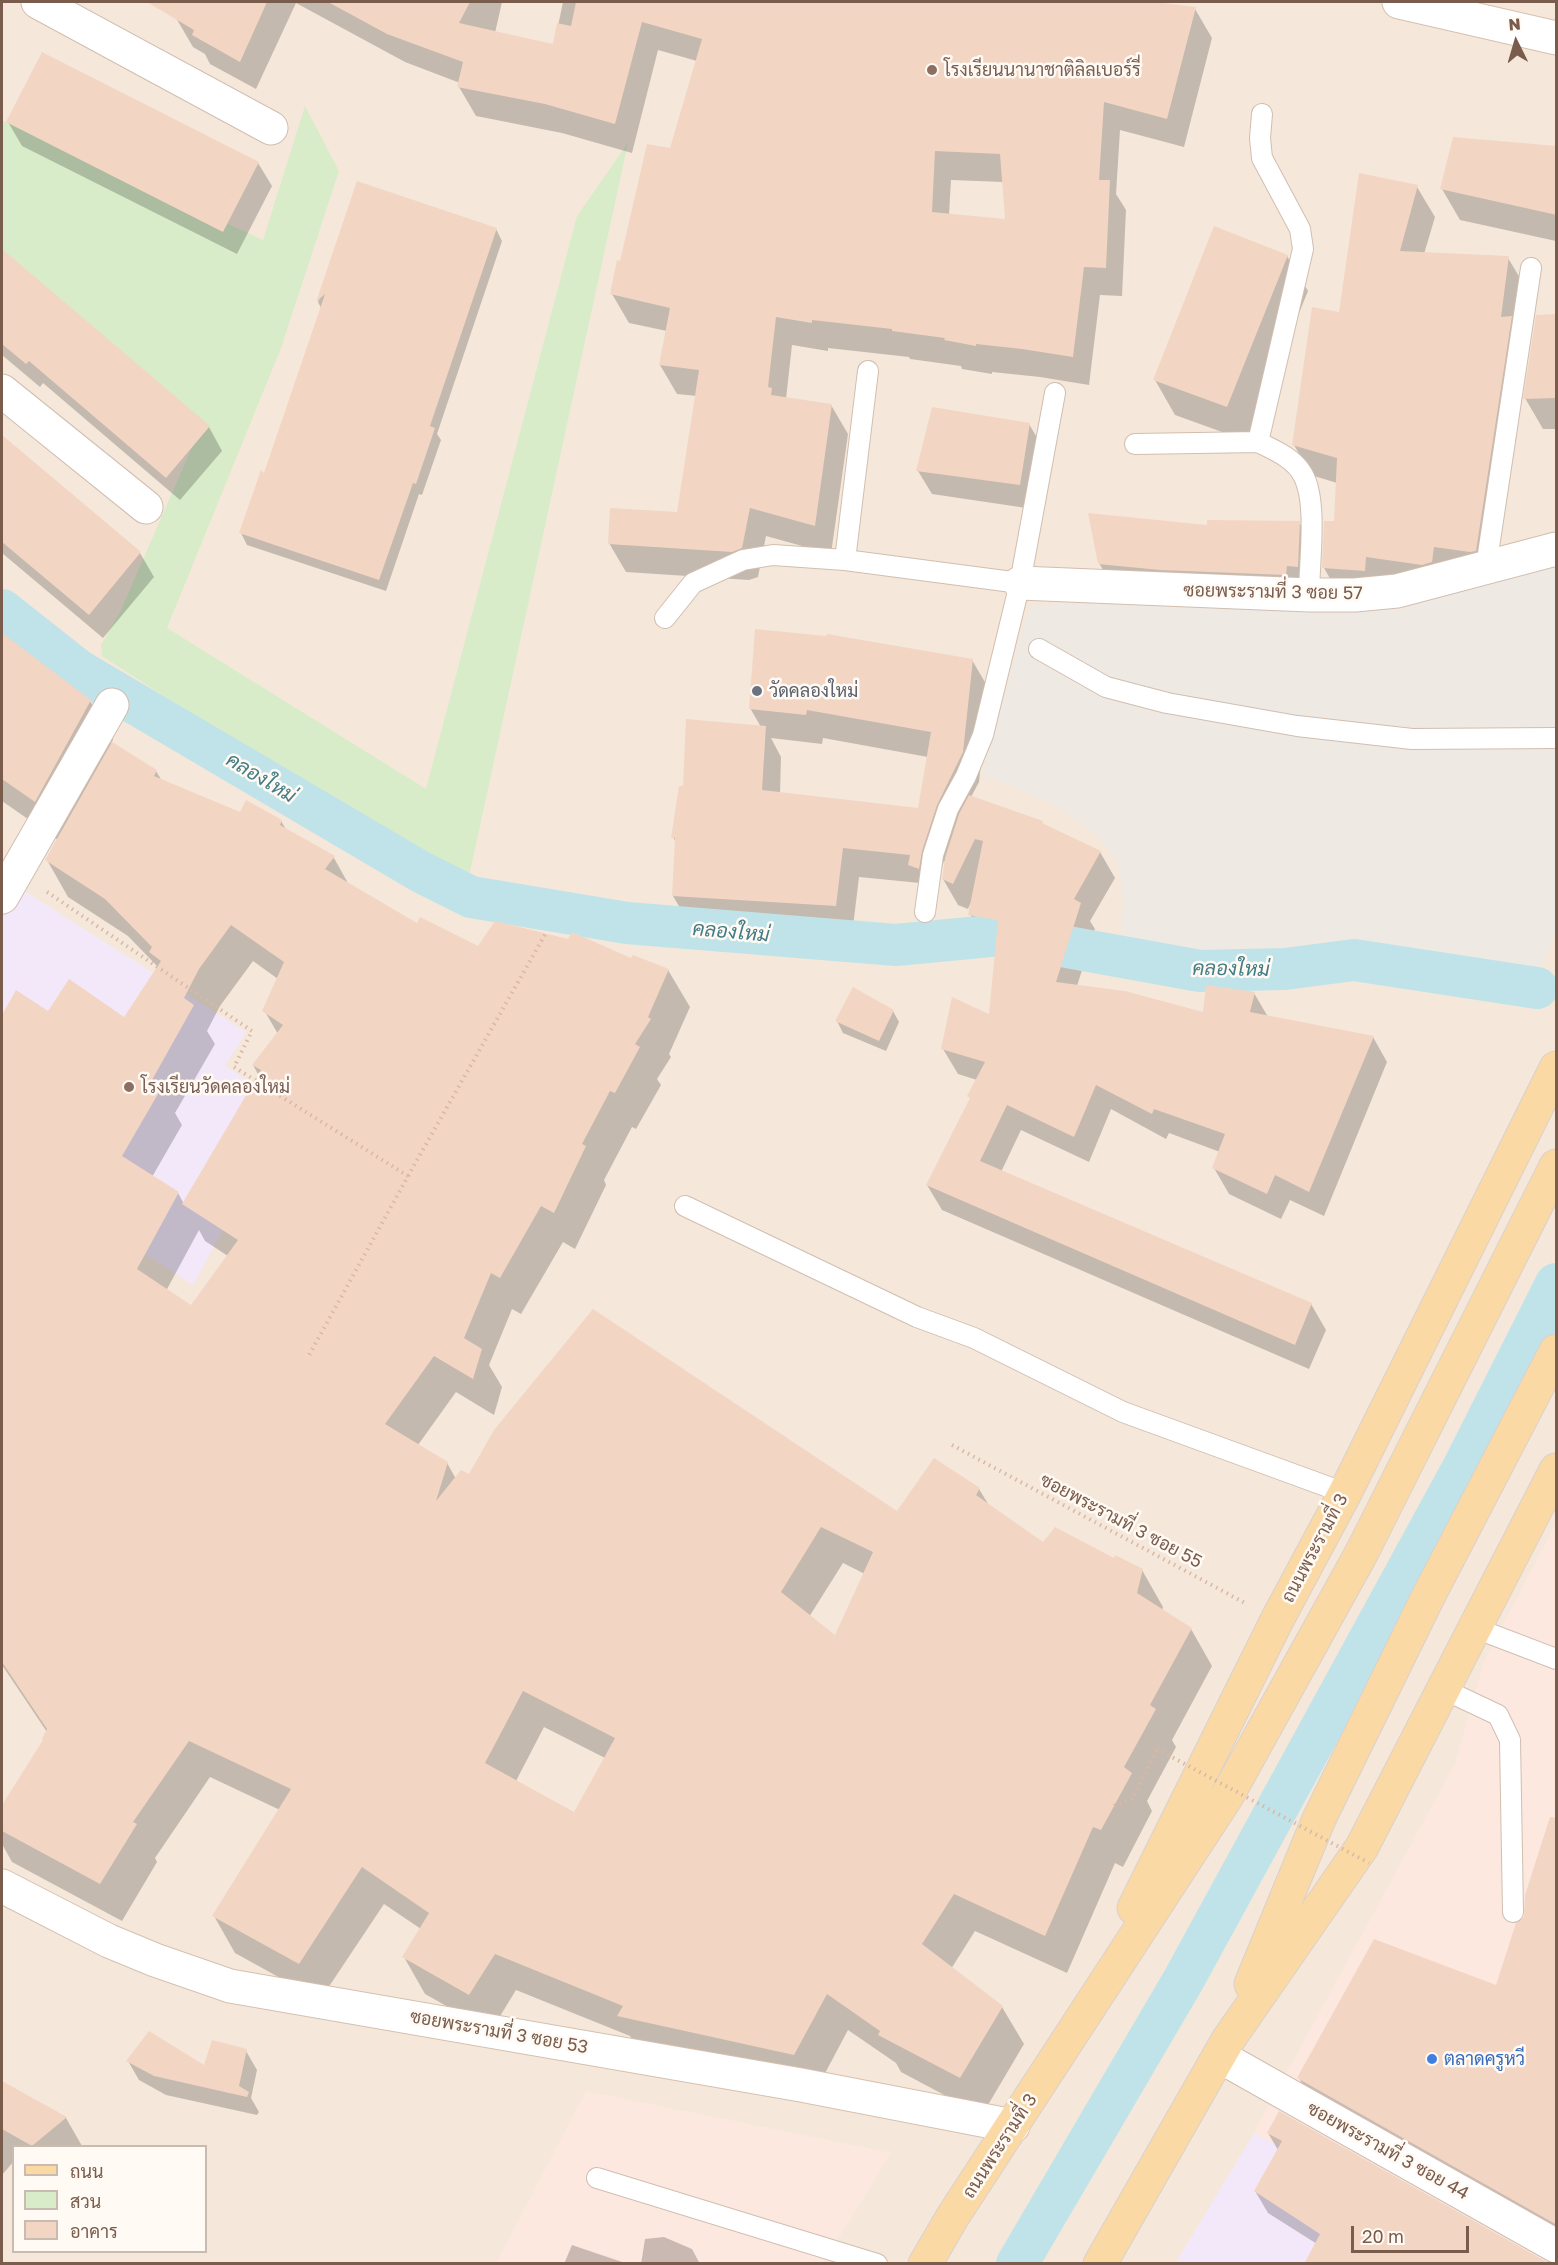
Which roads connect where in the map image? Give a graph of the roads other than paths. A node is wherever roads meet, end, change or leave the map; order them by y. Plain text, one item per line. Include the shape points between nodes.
1 (38, 2) edge
2 (1399, 2) edge
3 (1557, 38) edge
4 (1262, 114) dead end
5 (271, 128) dead end
6 (1531, 268) dead end
7 (868, 371) dead end
8 (2, 391) edge
9 (1055, 393) dead end
10 (1258, 442) junction
11 (1135, 444) dead end
12 (146, 507) dead end
13 (1557, 549) edge
14 (845, 560) junction
15 (1486, 567) junction
16 (1020, 583) junction
17 (1309, 595) junction
18 (665, 618) dead end
19 (1039, 649) dead end
20 (112, 705) dead end
21 (1557, 738) edge
22 (9, 885) edge
23 (925, 912) dead end
24 (1557, 1068) edge
25 (1557, 1166) edge
26 (685, 1206) dead end
27 (1557, 1351) edge
28 (1557, 1470) edge
29 (1345, 1493) junction
30 (1475, 1628) junction
31 (1557, 1659) edge
32 (1443, 1689) junction
33 (4, 1893) edge
34 (1513, 1912) dead end
35 (1076, 2029) junction
36 (1224, 2048) junction
37 (1013, 2126) junction
38 (597, 2178) dead end
39 (1557, 2246) edge
40 (877, 2264) edge
41 (925, 2264) edge
42 (1100, 2264) edge

1 - 5 street
2 - 3 street
4 - 10 lane via 1262,158 1300,229 1303,249
6 - 15 lane
7 - 14 lane
8 - 12 street
9 - 16 lane
10 - 11 lane
10 - 17 lane via 1283,454 1302,473 1311,498
13 - 15 street, ซอยพระรามที่ 3 ซอย 57
14 - 16 lane
14 - 18 lane via 773,555 743,560 693,583
15 - 17 street, ซอยพระรามที่ 3 ซอย 57 via 1397,591
16 - 17 street, ซอยพระรามที่ 3 ซอย 57
16 - 23 lane via 983,735 948,809 933,855
19 - 21 lane via 1106,687 1167,703 1297,726 1412,739
20 - 22 street
24 - 29 main road, ถนนพระรามที่ 3
25 - 35 main road, ถนนพระรามที่ 3 via 1361,1554 1227,1796
26 - 29 lane via 917,1317 974,1338 1123,1412
27 - 36 main road via 1428,1597 1319,1818
28 - 30 main road
29 - 35 main road, ถนนพระรามที่ 3 via 1176,1819
30 - 31 lane
30 - 32 main road
32 - 34 lane via 1498,1715 1510,1740
32 - 36 main road via 1362,1847
33 - 37 street, ซอยพระรามที่ 3 ซอย 53 via 109,1941 230,1986 801,2085
35 - 37 main road, ถนนพระรามที่ 3
36 - 39 street, ซอยพระรามที่ 3 ซอย 44
36 - 42 main road
37 - 41 main road, ถนนพระรามที่ 3
38 - 40 lane

